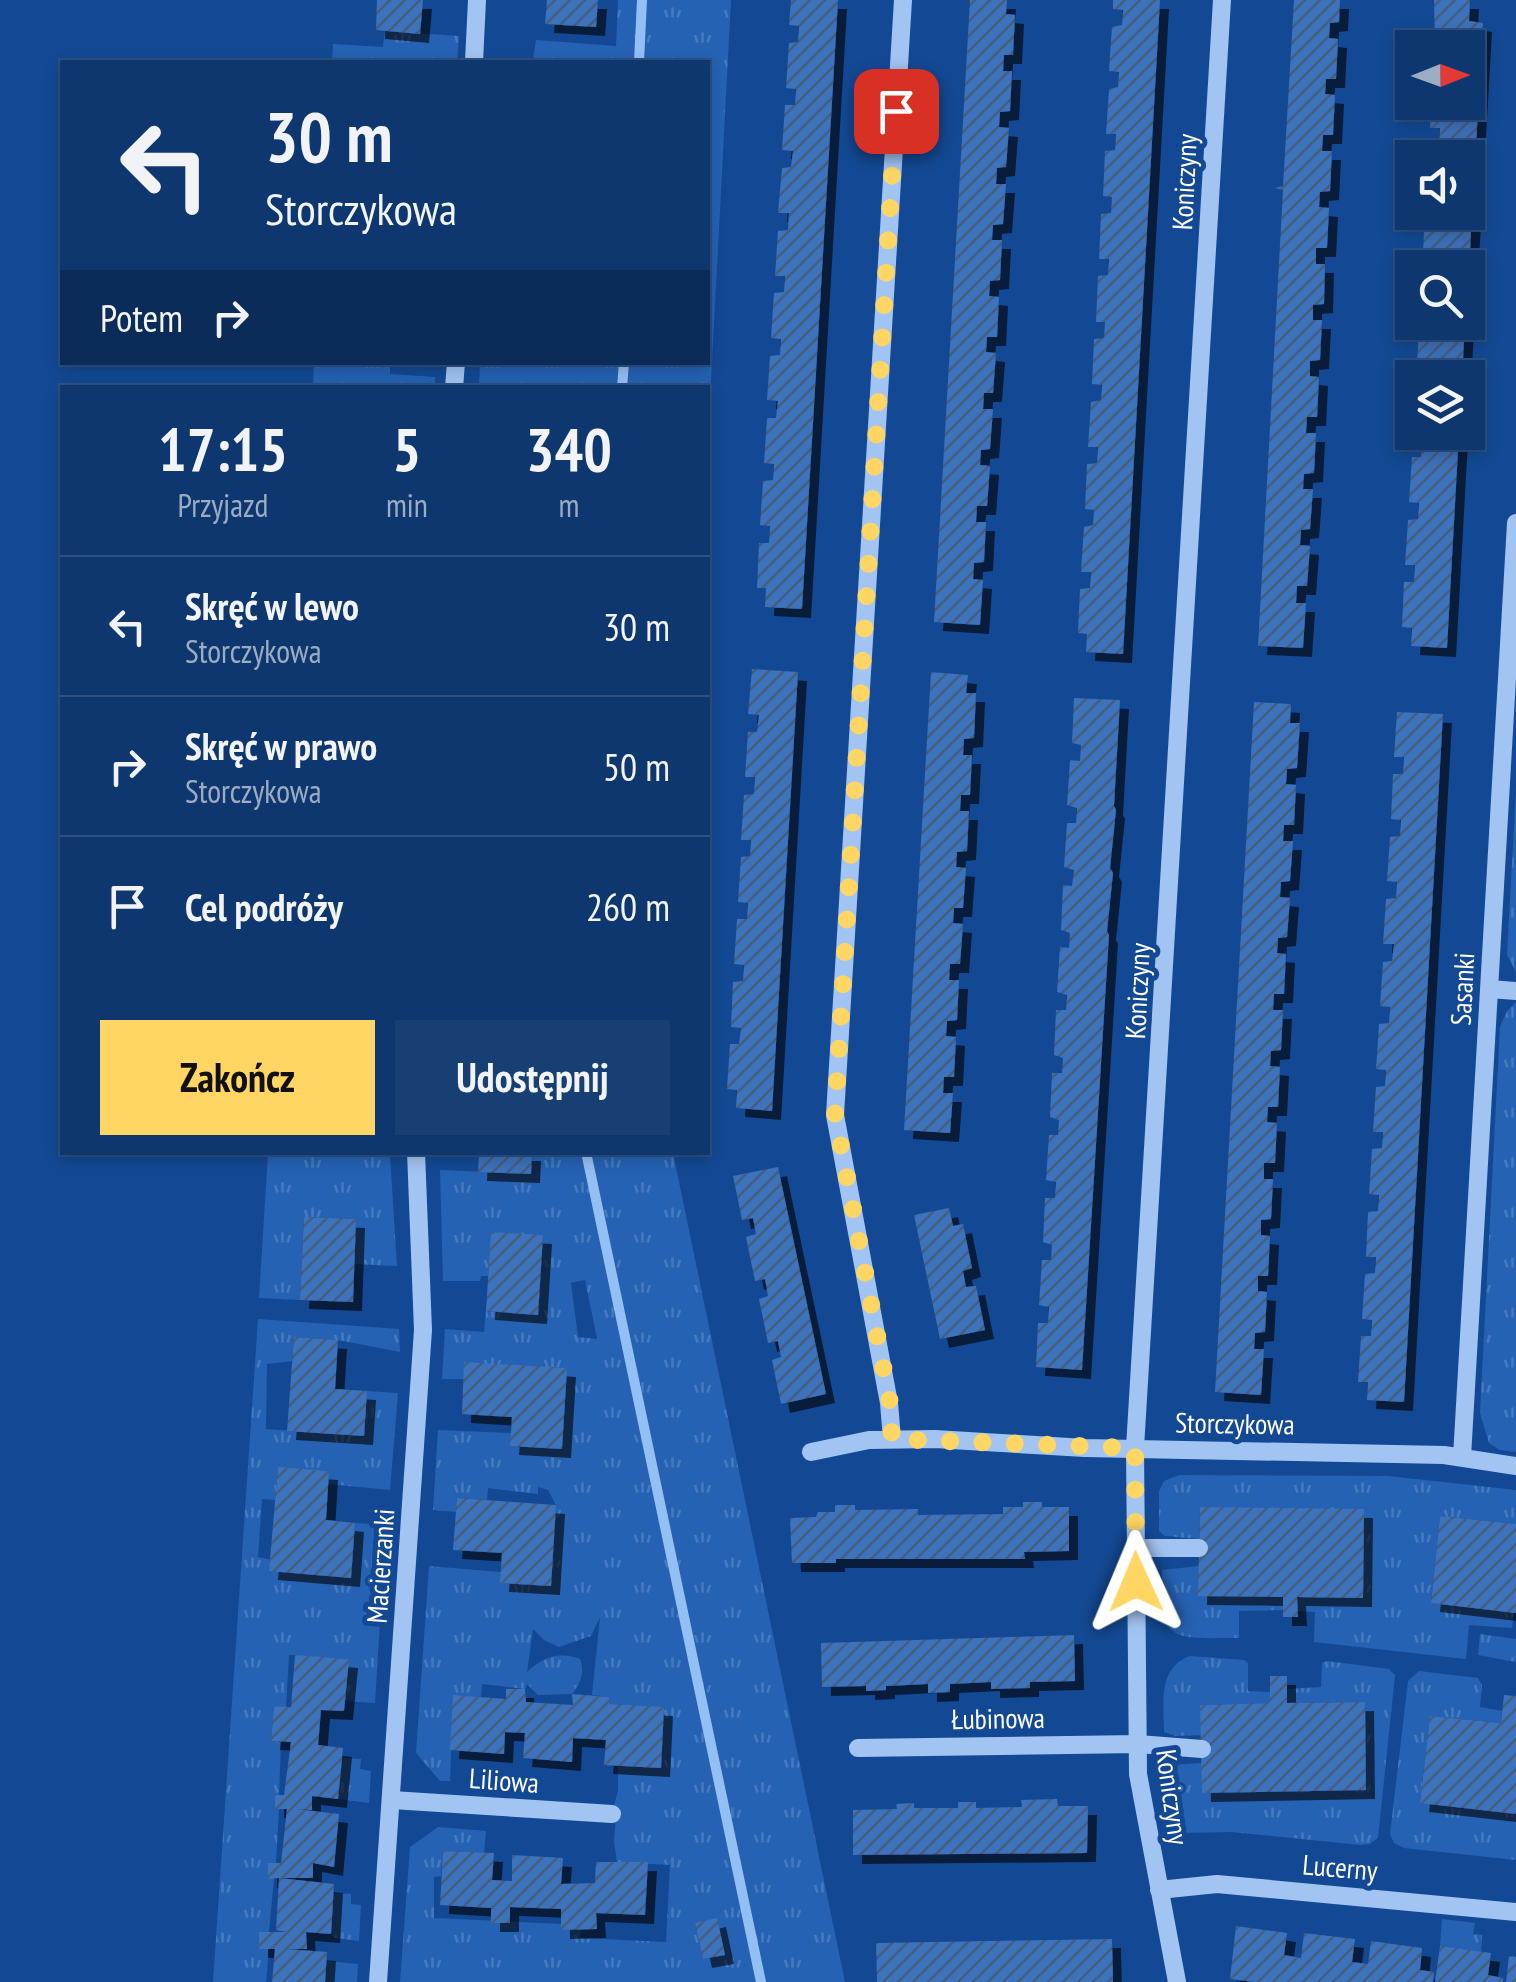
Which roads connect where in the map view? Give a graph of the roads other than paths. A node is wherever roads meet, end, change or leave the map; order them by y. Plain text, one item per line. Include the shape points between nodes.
1 (477, 0) edge
2 (903, 0) edge
3 (1222, 0) edge
4 (474, 60) edge
5 (1516, 523) edge
6 (1490, 989) junction
7 (1516, 991) edge
8 (416, 1155) edge
9 (892, 1439) junction
10 (1135, 1448) junction
11 (811, 1452) dead end
12 (1462, 1457) junction
13 (1516, 1466) edge
14 (1136, 1548) junction
15 (1199, 1548) dead end
16 (1138, 1744) junction
17 (858, 1748) dead end
18 (1202, 1749) dead end
19 (392, 1800) junction
20 (612, 1814) dead end
21 (1160, 1890) junction
22 (1516, 1912) edge
23 (378, 1982) edge
24 (1178, 1982) edge

1 - 4 street
2 - 9 street via 835,1115
3 - 10 street, Koniczyny
5 - 6 street, Sasanki
6 - 7 street
6 - 12 street, Sasanki
8 - 19 street, Macierzanki via 423,1330
9 - 10 street, Storczykowa
9 - 11 street, Storczykowa
10 - 12 street, Storczykowa
10 - 14 street, Koniczyny
12 - 13 street, Storczykowa
14 - 15 street
14 - 16 street, Koniczyny
16 - 17 street, Łubinowa
16 - 18 street, Łubinowa
16 - 21 street, Koniczyny
19 - 20 street, Liliowa
19 - 23 street, Macierzanki
21 - 22 street, Lucerny via 1217,1884
21 - 24 street, Koniczyny

